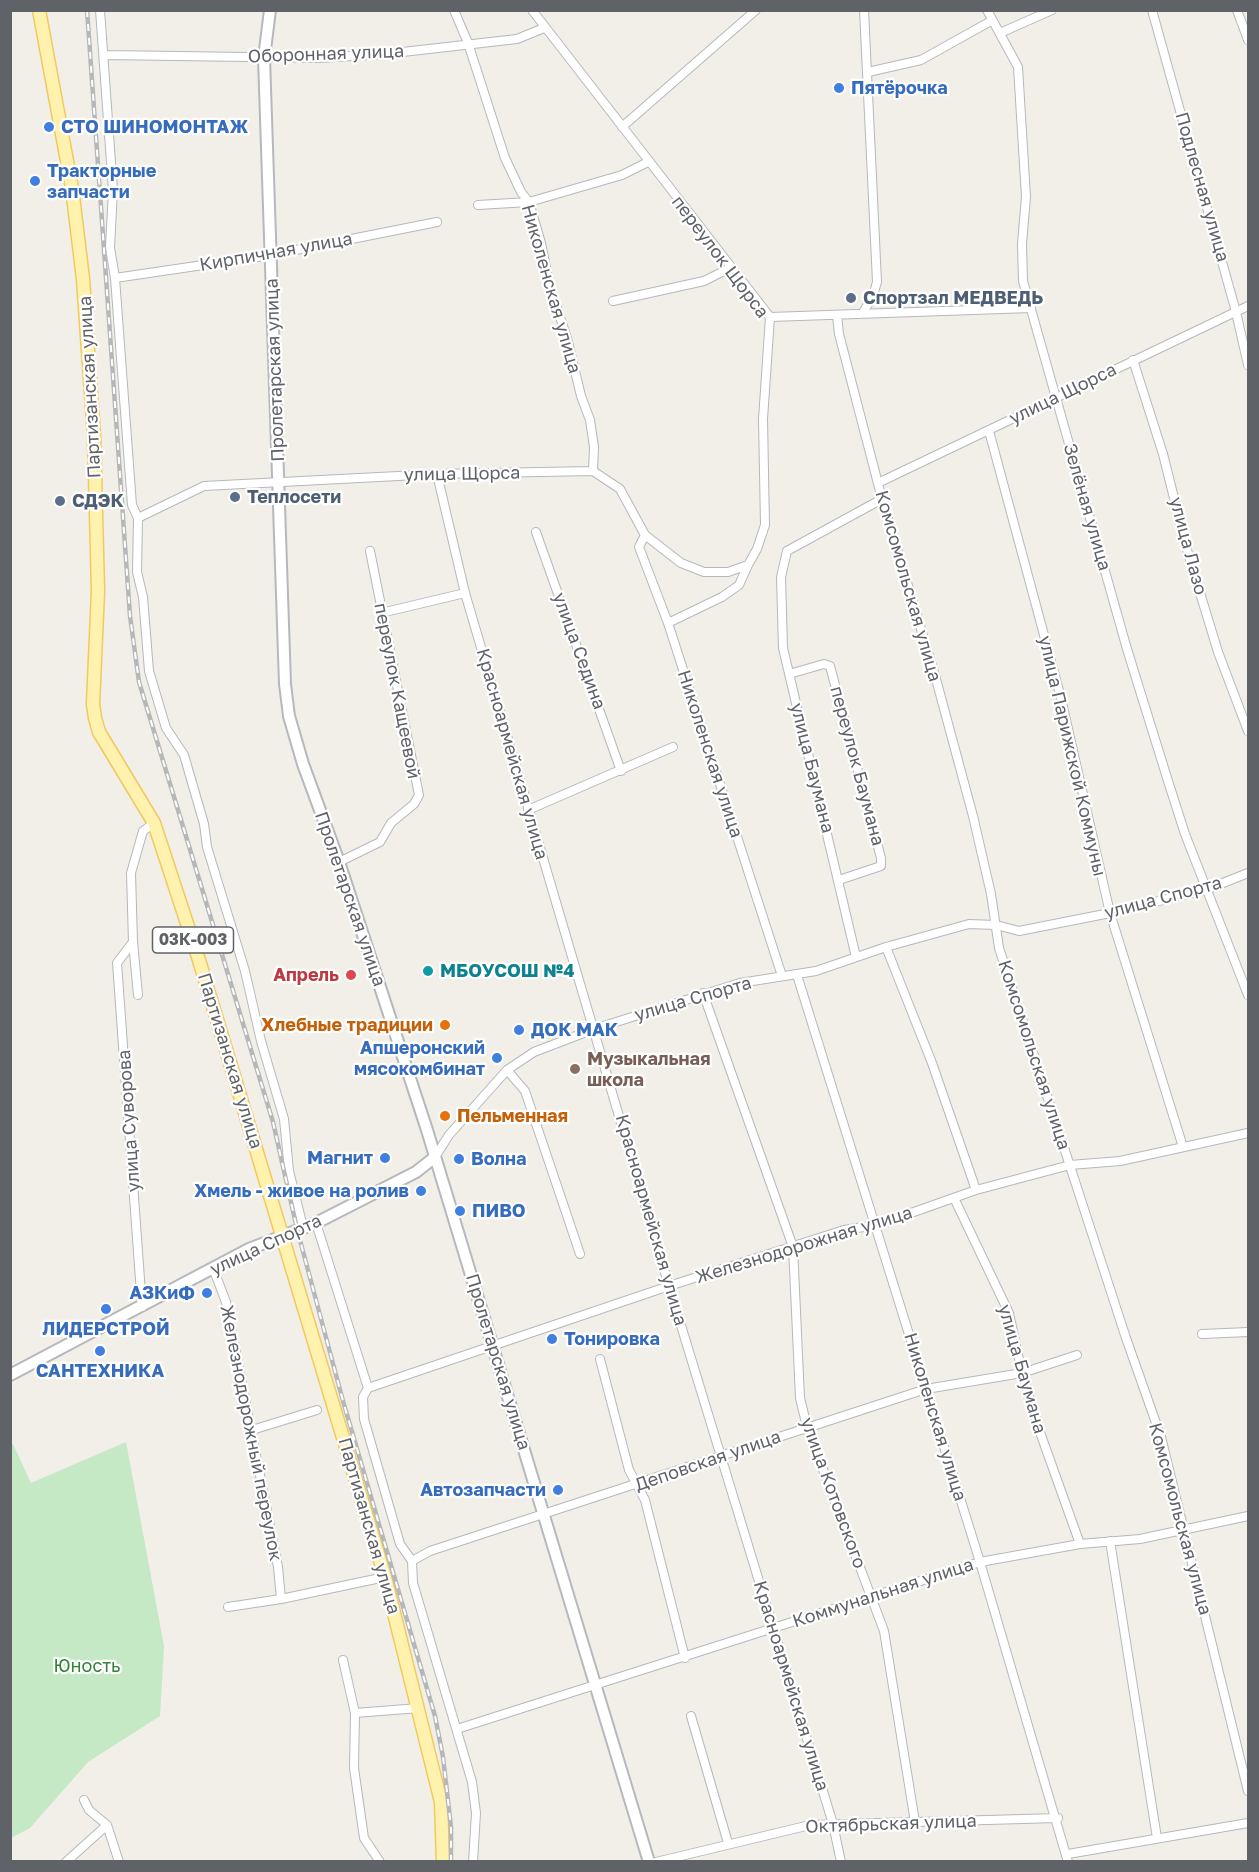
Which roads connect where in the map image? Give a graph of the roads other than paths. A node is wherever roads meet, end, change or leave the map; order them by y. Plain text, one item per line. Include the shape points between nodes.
1 (39, 10) edge
2 (100, 10) edge
3 (270, 10) edge
4 (454, 10) edge
5 (532, 10) edge
6 (756, 10) edge
7 (864, 10) edge
8 (987, 10) edge
9 (1052, 10) edge
10 (1152, 10) edge
11 (1237, 10) edge
12 (991, 21) junction
13 (544, 28) junction
14 (1000, 33) junction
15 (1248, 40) edge
16 (468, 43) junction
17 (106, 55) junction
18 (264, 58) junction
19 (868, 72) junction
20 (622, 127) junction
21 (648, 162) junction
22 (529, 202) junction
23 (478, 205) dead end
24 (437, 222) dead end
25 (271, 255) junction
26 (730, 268) junction
27 (115, 278) junction
28 (613, 301) dead end
29 (1248, 306) edge
30 (1031, 308) junction
31 (1236, 312) junction
32 (862, 314) junction
33 (837, 315) junction
34 (771, 317) junction
35 (1132, 360) junction
36 (1248, 365) edge
37 (1055, 397) junction
38 (989, 431) junction
39 (593, 471) junction
40 (437, 474) junction
41 (280, 480) junction
42 (878, 483) junction
43 (882, 499) junction
44 (138, 518) junction
45 (536, 532) dead end
46 (645, 535) junction
47 (370, 551) dead end
48 (748, 565) junction
49 (465, 593) junction
50 (381, 613) junction
51 (668, 623) junction
52 (789, 674) junction
53 (1248, 731) edge
54 (673, 747) dead end
55 (621, 771) junction
56 (528, 810) junction
57 (154, 823) junction
58 (339, 862) junction
59 (1248, 873) edge
60 (839, 880) junction
61 (1208, 889) junction
62 (1110, 914) junction
63 (996, 925) junction
64 (133, 942) junction
65 (886, 947) junction
66 (856, 957) junction
67 (796, 975) junction
68 (782, 976) junction
69 (703, 993) junction
70 (138, 995) dead end
71 (1248, 995) edge
72 (594, 1029) junction
73 (507, 1070) junction
74 (1248, 1133) edge
75 (1183, 1147) junction
76 (435, 1157) junction
77 (1070, 1165) junction
78 (976, 1190) junction
79 (954, 1198) junction
80 (315, 1223) junction
81 (877, 1225) junction
82 (303, 1227) junction
83 (283, 1235) junction
84 (793, 1247) junction
85 (580, 1254) dead end
86 (213, 1268) junction
87 (669, 1286) junction
88 (141, 1307) junction
89 (1248, 1332) edge
90 (1202, 1334) dead end
91 (493, 1344) junction
92 (1077, 1354) dead end
93 (600, 1359) dead end
94 (1022, 1373) junction
95 (10, 1375) edge
96 (368, 1388) junction
97 (926, 1389) junction
98 (317, 1410) dead end
99 (807, 1428) junction
100 (252, 1430) junction
101 (722, 1457) junction
102 (638, 1485) junction
103 (545, 1515) junction
104 (1248, 1516) edge
105 (1185, 1529) junction
106 (1110, 1541) junction
107 (1080, 1544) junction
108 (412, 1561) junction
109 (980, 1562) junction
110 (385, 1577) junction
111 (872, 1597) junction
112 (280, 1599) junction
113 (228, 1606) dead end
114 (773, 1628) junction
115 (685, 1658) junction
116 (343, 1660) dead end
117 (597, 1684) junction
118 (419, 1708) junction
119 (355, 1713) junction
120 (692, 1716) dead end
121 (457, 1729) junction
122 (1248, 1791) edge
123 (84, 1800) dead end
124 (1058, 1818) junction
125 (915, 1822) junction
126 (1248, 1823) edge
127 (833, 1824) junction
128 (107, 1826) junction
129 (1157, 1838) junction
130 (728, 1843) junction
131 (1068, 1858) edge
132 (66, 1862) edge
133 (119, 1862) edge
134 (380, 1862) edge
135 (443, 1862) edge
136 (473, 1862) edge
137 (649, 1862) edge
138 (656, 1862) edge
139 (841, 1862) edge

1 - 57 main road, Партизанская улица / 03К-003 via 72,188 83,279 95,447 98,591 94,711 99,732
2 - 17 street, Партизанская улица
3 - 18 street, Пролетарская улица
4 - 16 street, Николенская улица
5 - 13 street, переулок Щорса
6 - 20 street
7 - 19 street
8 - 12 street, Зелёная улица
9 - 14 street
10 - 31 street, Подлесная улица
11 - 15 street
12 - 14 street, Зелёная улица
12 - 19 street via 921,60
13 - 16 street, Оборонная улица via 517,39
13 - 20 street, переулок Щорса
14 - 30 street, Зелёная улица via 1018,67 1026,197 1023,280
16 - 18 street, Оборонная улица via 385,54
16 - 22 street, Николенская улица via 505,158 520,192
17 - 18 street, Оборонная улица
17 - 27 street, Партизанская улица via 113,190 110,248
18 - 25 street, Пролетарская улица
19 - 32 street via 877,282
20 - 21 street, переулок Щорса
21 - 22 street via 622,176
21 - 26 street, переулок Щорса
22 - 23 street
22 - 39 street, Николенская улица via 549,287 590,420
24 - 25 street, Кирпичная улица
25 - 27 street, Кирпичная улица
25 - 41 street, Пролетарская улица
26 - 28 street via 704,281
26 - 34 street, переулок Щорса
27 - 44 street, Партизанская улица via 132,505
29 - 31 street, улица Щорса
30 - 32 street
30 - 37 street, Зелёная улица
31 - 35 street, улица Щорса
31 - 36 street, Подлесная улица
32 - 33 street
33 - 34 street
33 - 42 street, Комсомольская улица via 838,334
34 - 48 street, переулок Щорса via 763,419 765,525
35 - 37 street, улица Щорса
35 - 53 street, улица Лазо via 1163,454 1218,652
37 - 38 street, улица Щорса
37 - 61 street, Зелёная улица via 1127,650 1185,834
38 - 42 street, улица Щорса
38 - 62 street, улица Парижской Коммуны via 1061,698
39 - 40 street, улица Щорса
39 - 46 street via 620,489
40 - 41 street, улица Щорса
40 - 49 street, Красноармейская улица
41 - 44 street, улица Щорса via 204,486
41 - 58 street, Пролетарская улица via 289,716
42 - 43 street, Комсомольская улица
43 - 52 street, улица Баумана via 787,551 781,577 783,648
43 - 63 street, Комсомольская улица via 973,816
44 - 82 street, Партизанская улица via 137,572 149,671 166,728 184,754 207,847 245,971 284,1119 289,1171
45 - 55 street, улица Седина
46 - 48 street via 681,563 704,572 728,572
46 - 51 street, Николенская улица via 639,547
47 - 50 street, переулок Кащеевой
48 - 51 street via 739,585
49 - 50 street
49 - 56 street, Красноармейская улица
50 - 58 street, переулок Кащеевой via 419,795 414,804 390,823 380,842
51 - 68 street, Николенская улица
52 - 60 street, улица Баумана
52 - 60 street, переулок Баумана via 824,664 830,666 881,858 881,866
54 - 55 street
55 - 56 street
56 - 72 street, Красноармейская улица
57 - 64 street via 143,831 131,873
57 - 83 main road, Партизанская улица / 03К-003
58 - 76 street, Пролетарская улица
59 - 61 street, улица Спорта
60 - 66 street, улица Баумана
61 - 62 street, улица Спорта
61 - 71 street, Зелёная улица
62 - 63 street, улица Спорта via 1019,931
62 - 75 street, улица Парижской Коммуны
63 - 65 street, улица Спорта via 969,924
63 - 77 street, Комсомольская улица via 999,948
64 - 70 street
64 - 88 street, улица Суворова via 117,963
65 - 66 street, улица Спорта
65 - 78 street
66 - 67 street, улица Спорта
67 - 68 street, улица Спорта
67 - 81 street, Николенская улица
68 - 69 street, улица Спорта
69 - 72 street, улица Спорта
69 - 84 street, улица Котовского
72 - 73 street, улица Спорта via 534,1052
72 - 87 street, Красноармейская улица
73 - 76 street, улица Спорта via 448,1135
73 - 85 street via 525,1091
74 - 75 street, Железнодорожная улица
75 - 77 street, Железнодорожная улица via 1120,1161
76 - 80 street, улица Спорта via 416,1172
76 - 91 street, Пролетарская улица
77 - 78 street, Железнодорожная улица
77 - 105 street, Комсомольская улица via 1161,1437
78 - 79 street, Железнодорожная улица
79 - 81 street, Железнодорожная улица
79 - 94 street, улица Баумана via 1009,1313
80 - 82 street, улица Спорта
80 - 96 street, Партизанская улица
81 - 84 street, Железнодорожная улица via 844,1230
81 - 97 street, Николенская улица
82 - 83 street, улица Спорта
83 - 86 street, улица Спорта
83 - 110 main road, Партизанская улица / 03К-003
84 - 87 street, Железнодорожная улица
84 - 99 street, улица Котовского via 800,1398
86 - 88 street, улица Спорта
86 - 100 street, Железнодорожный переулок via 226,1302
87 - 91 street, Железнодорожная улица
87 - 101 street, Красноармейская улица
88 - 95 street, улица Спорта
89 - 90 street
91 - 96 street, Железнодорожная улица
91 - 103 street, Пролетарская улица
92 - 94 street, Деповская улица
93 - 102 street via 629,1470
94 - 97 street, Деповская улица
94 - 107 street, улица Баумана
96 - 108 street, Партизанская улица via 363,1397 364,1419 400,1544
97 - 99 street, Деповская улица
97 - 109 street, Николенская улица
98 - 100 street
99 - 101 street, Деповская улица
99 - 111 street, улица Котовского
100 - 112 street, Железнодорожный переулок via 278,1568
101 - 102 street, Деповская улица
101 - 114 street, Красноармейская улица
102 - 103 street, Деповская улица
102 - 115 street
103 - 108 street, Деповская улица via 430,1551
103 - 117 street, Пролетарская улица
104 - 105 street, Коммунальная улица
105 - 106 street, Коммунальная улица
105 - 122 street, Комсомольская улица
106 - 107 street, Коммунальная улица
106 - 129 street
107 - 109 street, Коммунальная улица
108 - 121 street, Партизанская улица via 413,1583
109 - 111 street, Коммунальная улица
109 - 124 street, Николенская улица
110 - 112 street
110 - 118 main road, Партизанская улица / 03К-003
111 - 114 street, Коммунальная улица
111 - 125 street, улица Котовского via 884,1631
112 - 113 street
114 - 115 street, Коммунальная улица
114 - 127 street, Красноармейская улица
115 - 117 street, Коммунальная улица
116 - 119 street
117 - 121 street, Коммунальная улица
117 - 137 street, Пролетарская улица
118 - 119 street
118 - 135 main road, Партизанская улица / 03К-003 via 441,1802
119 - 134 street via 354,1768 364,1838
120 - 130 street
121 - 136 street, Партизанская улица via 476,1813
123 - 128 street
124 - 125 street, Октябрьская улица
124 - 131 street, Николенская улица
125 - 127 street, Октябрьская улица
126 - 129 street
127 - 130 street, Октябрьская улица via 810,1825
127 - 139 street, Красноармейская улица
128 - 132 street
128 - 133 street
129 - 131 street
130 - 138 street, Октябрьская улица

